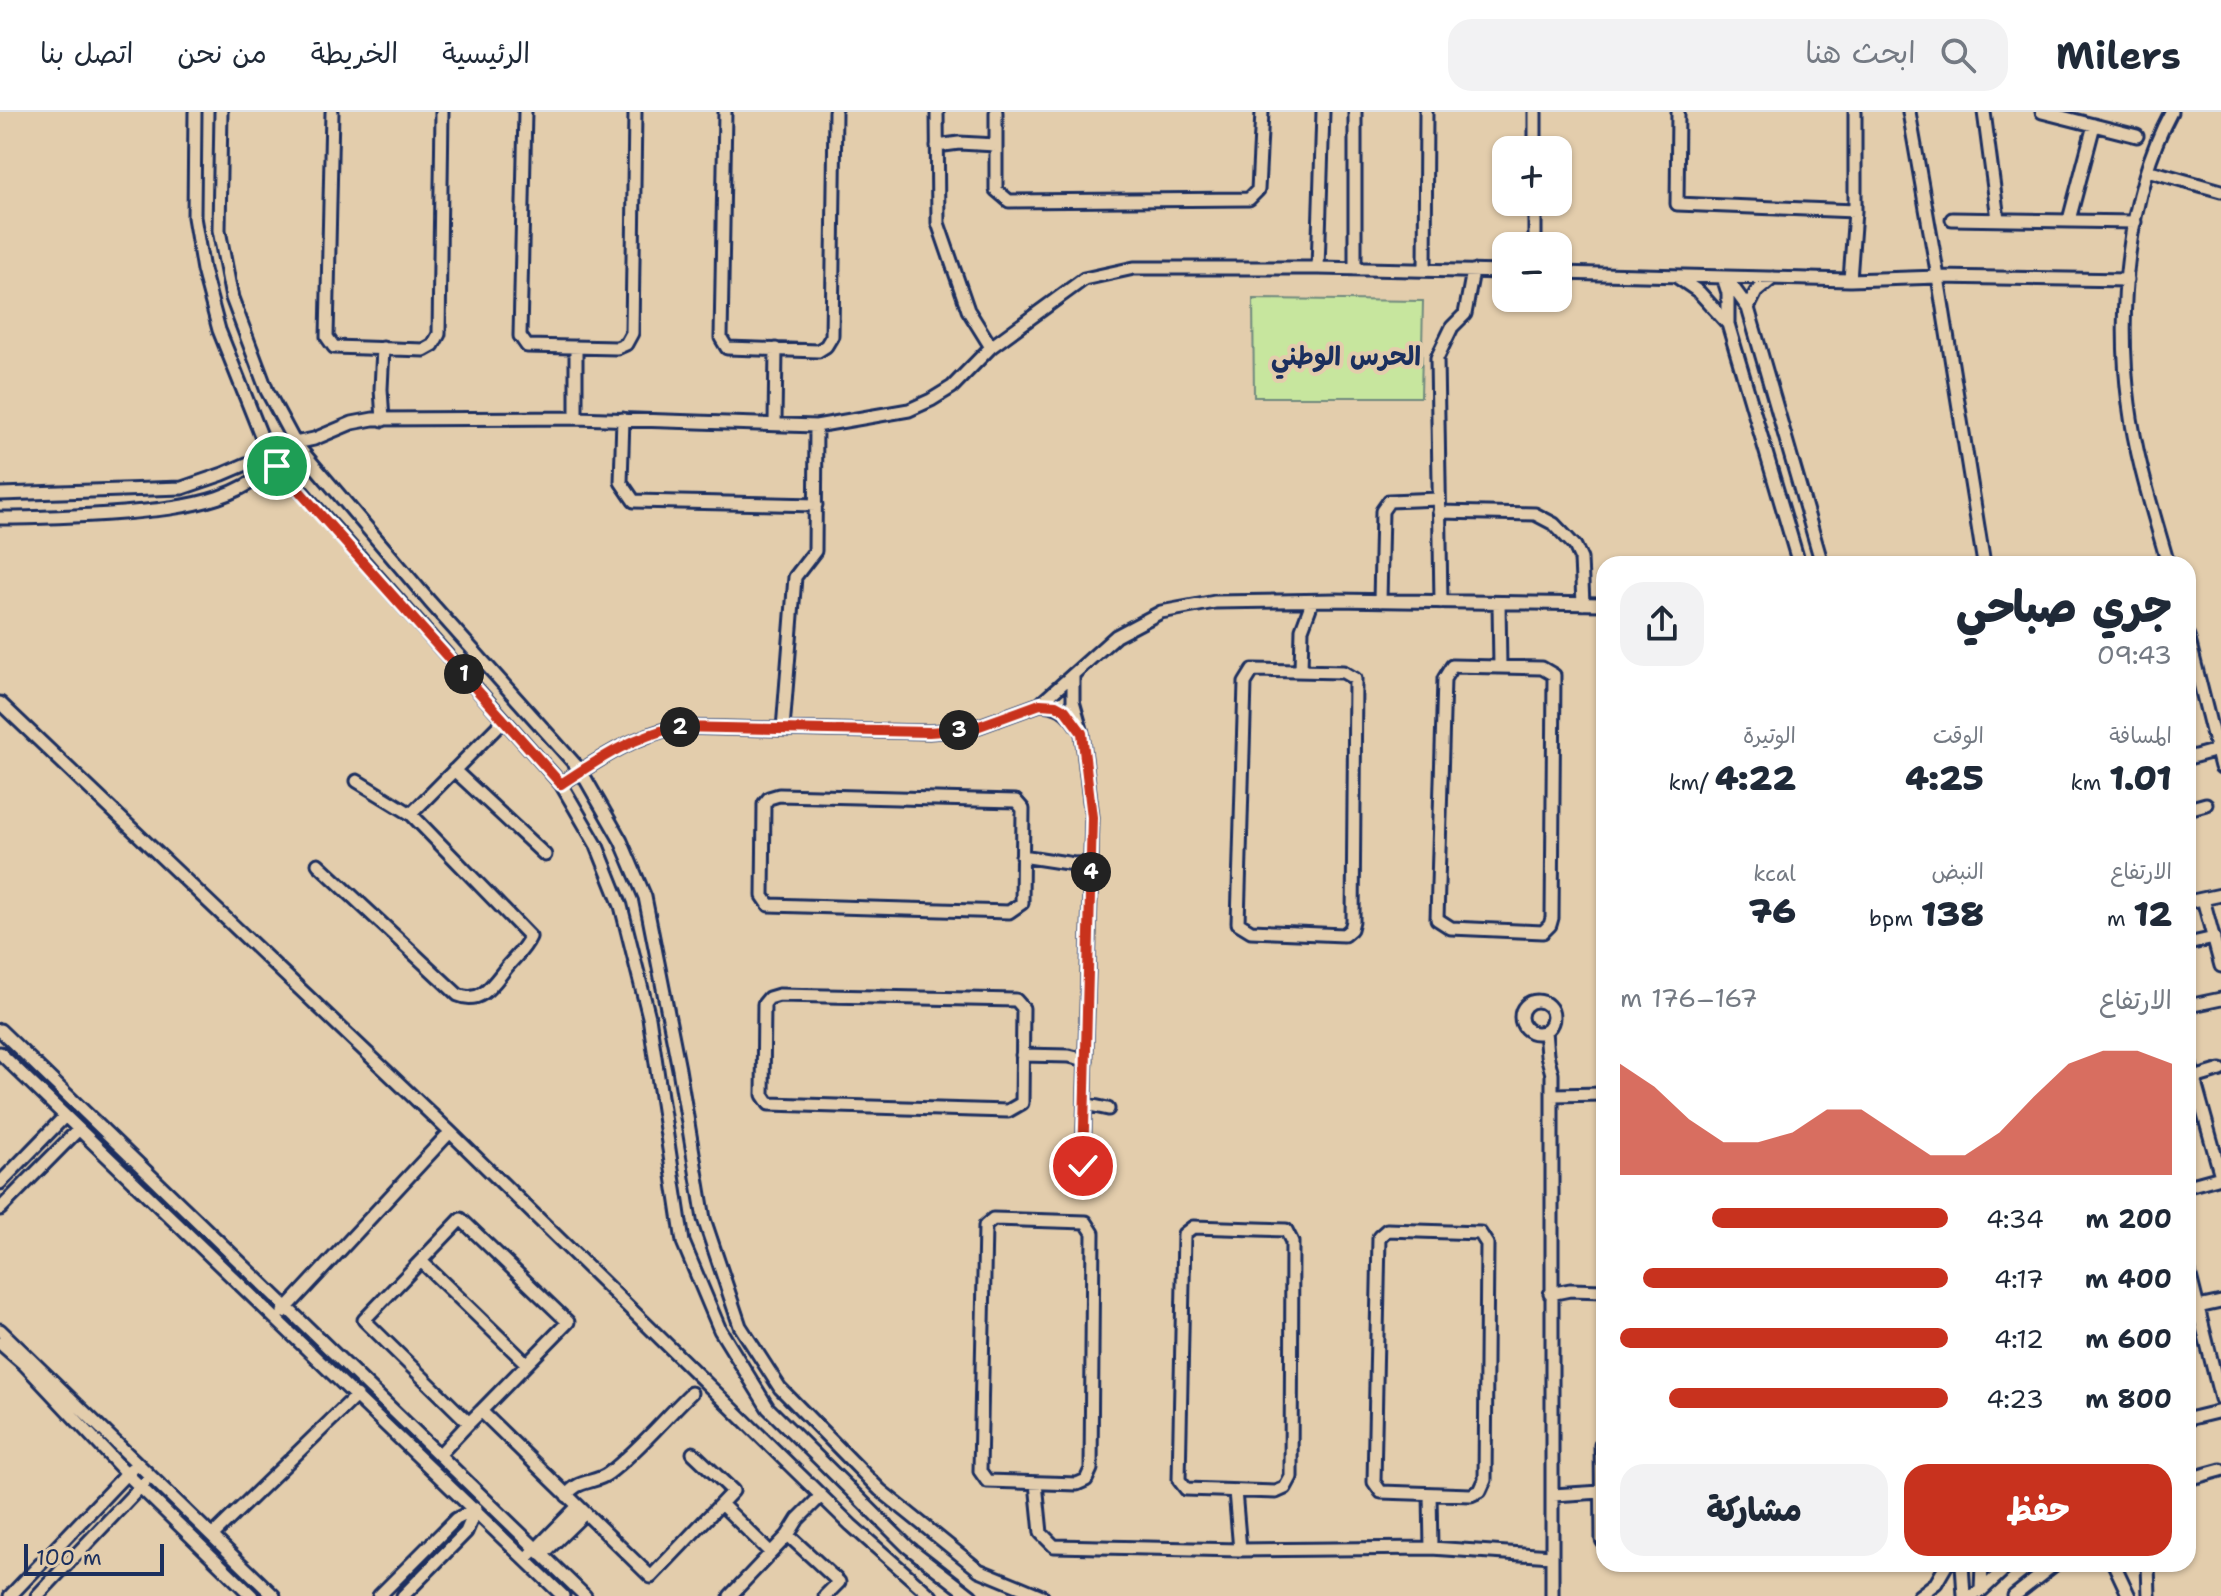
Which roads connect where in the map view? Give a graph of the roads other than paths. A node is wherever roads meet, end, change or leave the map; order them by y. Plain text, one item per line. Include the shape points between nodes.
1 (195, 112) edge
2 (221, 112) edge
3 (332, 112) edge
4 (442, 112) edge
5 (525, 112) edge
6 (635, 112) edge
7 (725, 112) edge
8 (835, 112) edge
9 (937, 112) edge
10 (996, 112) edge
11 (1262, 112) edge
12 (1323, 112) edge
13 (1355, 112) edge
14 (1426, 112) edge
15 (1535, 112) edge
16 (1678, 112) edge
17 (1855, 112) edge
18 (1909, 112) edge
19 (1984, 112) edge
20 (2042, 112) edge
21 (2171, 112) edge
22 (2094, 125) junction
23 (1535, 136) edge
24 (2137, 136) dead end
25 (996, 145) junction
26 (937, 146) junction
27 (2147, 170) junction
28 (2221, 191) edge
29 (1855, 211) junction
30 (1952, 219) dead end
31 (1998, 219) junction
32 (2069, 220) junction
33 (2135, 222) junction
34 (1318, 268) junction
35 (1355, 269) junction
36 (1425, 270) junction
37 (1473, 271) junction
38 (1492, 272) edge
39 (1572, 273) edge
40 (1676, 276) junction
41 (1724, 277) junction
42 (1938, 277) junction
43 (1773, 278) junction
44 (1850, 280) junction
45 (2127, 280) junction
46 (1748, 308) junction
47 (1728, 324) junction
48 (576, 347) junction
49 (991, 347) junction
50 (383, 348) junction
51 (776, 349) junction
52 (576, 418) junction
53 (623, 419) junction
54 (383, 420) junction
55 (775, 423) junction
56 (816, 426) junction
57 (295, 443) junction
58 (268, 453) junction
59 (277, 466) junction
60 (0, 494) edge
61 (1439, 499) junction
62 (816, 505) junction
63 (1439, 512) junction
64 (0, 518) edge
65 (1797, 556) edge
66 (1820, 556) edge
67 (1983, 556) edge
68 (2166, 556) edge
69 (1380, 601) junction
70 (1312, 602) junction
71 (1441, 602) junction
72 (1499, 603) junction
73 (1583, 604) junction
74 (1596, 604) edge
75 (1500, 667) junction
76 (2196, 667) edge
77 (1301, 671) junction
78 (1073, 675) junction
79 (0, 703) edge
80 (1040, 704) junction
81 (504, 720) junction
82 (783, 729) junction
83 (1082, 733) junction
84 (2217, 750) junction
85 (2196, 756) edge
86 (2221, 767) edge
87 (454, 770) junction
88 (581, 771) junction
89 (357, 781) dead end
90 (561, 784) junction
91 (2206, 804) dead end
92 (2196, 807) edge
93 (411, 814) junction
94 (545, 855) dead end
95 (1022, 856) junction
96 (1091, 863) junction
97 (318, 864) dead end
98 (2221, 895) edge
99 (2203, 899) junction
100 (2196, 900) edge
101 (2214, 938) junction
102 (2196, 942) edge
103 (2221, 966) edge
104 (2221, 999) edge
105 (2196, 1004) edge
106 (0, 1030) edge
107 (1545, 1031) dead end
108 (0, 1053) edge
109 (1022, 1055) junction
110 (1086, 1060) junction
111 (2221, 1070) edge
112 (2196, 1077) edge
113 (2196, 1083) edge
114 (1596, 1094) edge
115 (1552, 1095) junction
116 (1085, 1104) junction
117 (1108, 1109) dead end
118 (65, 1116) junction
119 (78, 1130) junction
120 (450, 1132) junction
121 (2216, 1135) edge
122 (1083, 1166) dead end
123 (2221, 1176) edge
124 (1, 1181) edge
125 (2196, 1184) edge
126 (0, 1209) edge
127 (421, 1261) junction
128 (1596, 1291) edge
129 (1550, 1294) junction
130 (2196, 1299) edge
131 (2221, 1302) edge
132 (2198, 1307) junction
133 (287, 1308) junction
134 (277, 1317) junction
135 (0, 1330) edge
136 (0, 1343) edge
137 (527, 1364) junction
138 (691, 1393) dead end
139 (357, 1395) junction
140 (2221, 1399) edge
141 (481, 1411) junction
142 (2221, 1411) edge
143 (2196, 1417) edge
144 (469, 1423) junction
145 (693, 1453) dead end
146 (439, 1455) junction
147 (137, 1463) junction
148 (2221, 1470) edge
149 (126, 1473) junction
150 (151, 1477) junction
151 (2196, 1477) edge
152 (1036, 1483) junction
153 (140, 1487) junction
154 (1235, 1491) junction
155 (1596, 1492) edge
156 (1430, 1494) junction
157 (1553, 1495) junction
158 (567, 1496) junction
159 (821, 1496) junction
160 (721, 1504) junction
161 (476, 1509) junction
162 (581, 1510) junction
163 (788, 1535) junction
164 (212, 1536) junction
165 (1431, 1548) junction
166 (1240, 1550) junction
167 (539, 1553) junction
168 (771, 1553) junction
169 (1552, 1556) junction
170 (525, 1559) junction
171 (1942, 1572) edge
172 (1965, 1572) edge
173 (1980, 1572) edge
174 (2001, 1572) edge
175 (2045, 1572) edge
176 (2118, 1572) edge
177 (2148, 1572) edge
178 (1974, 1595) edge
179 (2129, 1595) edge
180 (2149, 1595) edge
181 (10, 1596) edge
182 (37, 1596) edge
183 (252, 1596) edge
184 (274, 1596) edge
185 (379, 1596) edge
186 (403, 1596) edge
187 (563, 1596) edge
188 (585, 1596) edge
189 (730, 1596) edge
190 (825, 1596) edge
191 (931, 1596) edge
192 (971, 1596) edge
193 (1042, 1596) edge
194 (1552, 1596) edge
195 (1919, 1596) edge
196 (2014, 1596) edge

1 - 58 street via 194,217 203,270 219,330
2 - 57 street via 219,230 232,298 267,391
3 - 50 street via 327,337 334,347
4 - 50 street via 439,334 424,350
5 - 48 street via 520,336 527,346
6 - 48 street via 632,333 617,348
7 - 51 street via 721,338 727,348
8 - 51 street via 832,336 818,351
9 - 26 street
10 - 25 street
11 - 25 street via 1258,190 1249,199 1009,201 996,190
12 - 34 street
13 - 35 street
14 - 36 street
15 - 23 street
16 - 29 street via 1677,204
17 - 29 street
18 - 42 street
19 - 31 street
20 - 22 street
21 - 27 street
22 - 24 street
22 - 32 street
25 - 26 street
26 - 49 street via 938,223 968,310
27 - 28 street
27 - 33 street
29 - 44 street
30 - 31 street
31 - 32 street
32 - 33 street
33 - 45 street
34 - 35 street
34 - 49 street via 1134,268 1084,279
35 - 36 street
36 - 37 street
37 - 38 street
37 - 61 street via 1465,314 1437,358
39 - 40 street
40 - 41 street
40 - 47 street
41 - 43 street
41 - 46 street
41 - 47 street
42 - 44 street
42 - 45 street
42 - 67 street
43 - 44 street
43 - 46 street via 1756,292
45 - 68 street via 2129,403 2144,483
46 - 66 street
47 - 65 street
48 - 52 street
49 - 56 street via 952,387 909,410
50 - 54 street
51 - 55 street
52 - 53 street
52 - 54 street
53 - 55 street
53 - 62 street via 621,482 634,501
54 - 57 street via 352,423
55 - 56 street
56 - 62 street
57 - 58 street
57 - 59 street
57 - 88 street
58 - 59 street
58 - 60 street via 182,488
59 - 64 street via 221,498 184,507
59 - 81 street
61 - 63 street
61 - 69 street via 1389,501 1382,511
62 - 82 street via 815,551 795,577
63 - 71 street
63 - 73 street via 1535,514 1554,524 1581,559
69 - 70 street
69 - 71 street
70 - 77 street via 1302,629
70 - 78 street via 1215,602 1161,612 1116,636
71 - 72 street
72 - 73 street
72 - 75 street
73 - 74 street
75 - 75 street via 1542,668 1554,675 1552,918 1543,932 1451,928 1437,919 1444,679 1452,666
76 - 84 street
77 - 77 street via 1343,672 1355,679 1353,921 1344,935 1251,931 1238,923 1245,683 1253,670
78 - 80 street
78 - 83 street
79 - 120 street
80 - 82 street via 971,729
80 - 83 street via 1065,710
81 - 87 street
81 - 90 street
82 - 88 street via 677,727 641,736
83 - 96 street via 1092,817
84 - 85 street
84 - 86 street
87 - 93 street
87 - 94 street
88 - 90 street
88 - 193 street via 645,897 704,1219 740,1326 780,1388 880,1490 979,1570
89 - 93 street
90 - 192 street via 597,846 621,906 649,1017 683,1242 720,1330 768,1408 908,1547
91 - 92 street
93 - 97 street via 530,937 481,996 458,995
95 - 95 street via 1023,809 1008,799 779,795 764,804 763,896 769,905 1009,912 1022,903
95 - 96 street
96 - 110 street
98 - 99 street
99 - 100 street
99 - 101 street
101 - 102 street
101 - 103 street
104 - 105 street
106 - 133 street
107 - 115 street
108 - 118 street
109 - 109 street via 1023,1008 1016,1000 779,995 764,1004 763,1095 769,1104 1008,1111 1022,1103
109 - 110 street
110 - 116 street
111 - 112 street
113 - 121 street
114 - 115 street
115 - 129 street
116 - 117 street
116 - 122 street
118 - 119 street
118 - 124 street
119 - 126 street
119 - 134 street
120 - 133 street
120 - 159 street
121 - 123 street
123 - 125 street
127 - 137 street
127 - 137 street via 461,1219 568,1322
127 - 144 street via 364,1320
128 - 129 street
129 - 157 street
130 - 132 street
131 - 132 street
132 - 140 street
133 - 134 street
133 - 146 street
134 - 139 street
135 - 147 street
136 - 149 street
137 - 141 street
138 - 158 street via 612,1470 597,1481 580,1483
139 - 161 street
139 - 164 street
141 - 144 street
141 - 158 street
142 - 143 street
144 - 146 street
145 - 160 street via 733,1491
146 - 167 street
147 - 149 street
147 - 150 street
148 - 151 street
149 - 153 street
149 - 181 street
150 - 153 street
150 - 164 street
152 - 152 street via 1077,1484 1091,1469 1094,1240 1086,1222 993,1219 985,1226 980,1471 987,1481
152 - 166 street via 1041,1533 1054,1546
153 - 182 street
153 - 183 street
154 - 154 street via 1276,1492 1291,1477 1294,1248 1286,1230 1193,1227 1184,1234 1179,1480 1186,1489
154 - 166 street
155 - 157 street
156 - 156 street via 1471,1495 1485,1480 1488,1251 1480,1233 1387,1230 1379,1237 1374,1482 1381,1492
156 - 165 street
157 - 169 street
158 - 162 street
159 - 163 street
159 - 191 street
160 - 162 street via 651,1577
160 - 168 street
161 - 170 street
161 - 185 street via 456,1519
161 - 186 street via 466,1532
162 - 167 street
163 - 168 street
163 - 190 street via 839,1582
164 - 184 street
165 - 166 street
165 - 169 street
167 - 170 street
167 - 188 street
168 - 189 street
169 - 194 street
170 - 187 street
171 - 195 street
172 - 178 street
173 - 178 street
174 - 178 street
175 - 196 street
176 - 179 street
177 - 180 street
179 - 180 street

